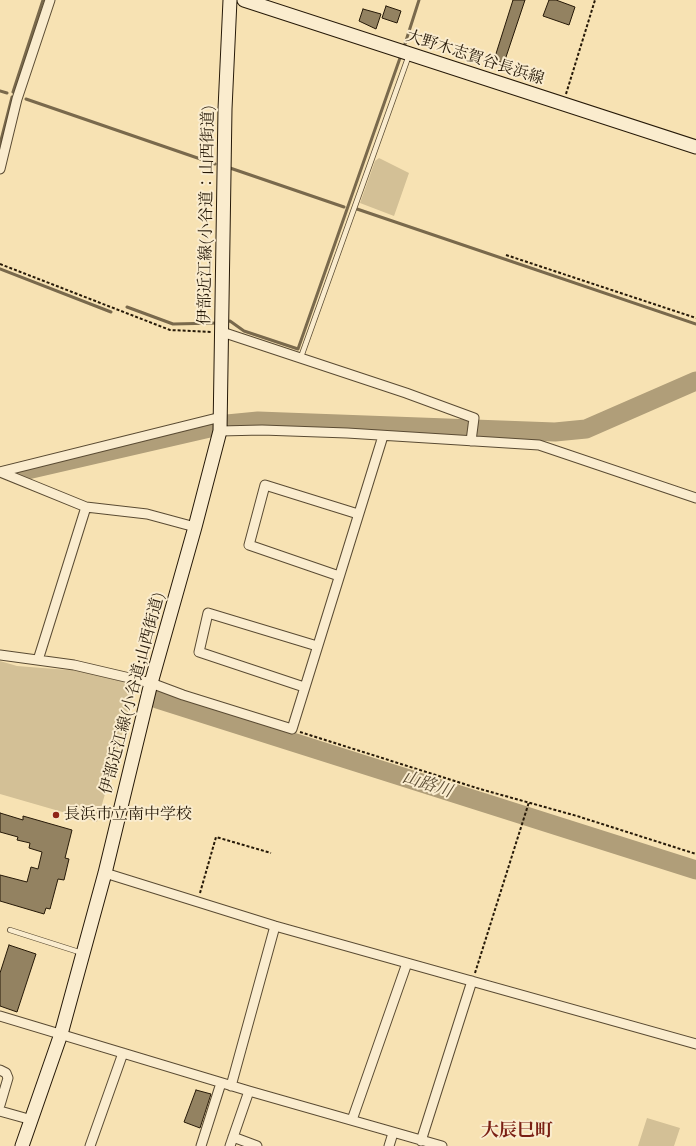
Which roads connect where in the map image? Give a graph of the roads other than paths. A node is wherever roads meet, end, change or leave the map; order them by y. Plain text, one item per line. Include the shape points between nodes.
1 (50, 0) edge
2 (230, 0) edge
3 (244, 0) edge
4 (409, 54) junction
5 (696, 147) edge
6 (0, 169) edge
7 (222, 332) junction
8 (301, 357) junction
9 (220, 423) junction
10 (383, 436) junction
11 (471, 441) junction
12 (0, 472) edge
13 (696, 498) edge
14 (86, 507) junction
15 (358, 514) junction
16 (195, 527) junction
17 (339, 576) junction
18 (317, 646) junction
19 (0, 655) edge
20 (38, 660) junction
21 (151, 683) junction
22 (304, 687) junction
23 (104, 873) junction
24 (275, 926) junction
25 (10, 930) dead end
26 (82, 953) junction
27 (407, 963) junction
28 (472, 981) junction
29 (0, 1016) edge
30 (61, 1034) junction
31 (696, 1044) edge
32 (122, 1053) junction
33 (0, 1070) edge
34 (221, 1083) junction
35 (232, 1086) junction
36 (249, 1091) junction
37 (0, 1105) edge
38 (0, 1111) edge
39 (32, 1120) junction
40 (352, 1120) junction
41 (393, 1133) junction
42 (421, 1141) junction
43 (231, 1142) edge
44 (22, 1146) edge
45 (90, 1146) edge
46 (200, 1146) edge
47 (257, 1146) edge
48 (389, 1146) edge
49 (442, 1146) edge

1 - 6 street via 18,99
2 - 7 main road, 伊部近江線(小谷道：山西街道) via 224,109
3 - 4 main road, 大野木志賀谷長浜線
4 - 5 main road, 大野木志賀谷長浜線
4 - 8 lane
7 - 8 street
7 - 9 main road, 伊部近江線(小谷道：山西街道)
8 - 11 street via 474,418
9 - 10 street via 262,430
9 - 12 street
9 - 16 main road, 伊部近江線(小谷道;山西街道)
10 - 11 street
10 - 15 street
11 - 13 street via 539,445
12 - 14 street
14 - 16 street via 147,514
14 - 20 street
15 - 17 street
15 - 17 street via 265,485 249,546
16 - 21 main road, 伊部近江線(小谷道;山西街道)
17 - 18 street
18 - 22 street
18 - 22 street via 208,613 199,652
19 - 20 street
20 - 21 street via 74,665
21 - 22 street via 292,729
21 - 23 main road, 伊部近江線(小谷道;山西街道)
23 - 24 street
23 - 26 main road, 伊部近江線(小谷道;山西街道)
24 - 27 street
24 - 35 street
25 - 26 lane
26 - 30 main road, 伊部近江線(小谷道;山西街道)
27 - 28 street
27 - 40 street
28 - 31 street
28 - 42 street
29 - 30 street
30 - 32 street
30 - 39 main road, 伊部近江線(小谷道;山西街道)
32 - 34 street
32 - 45 street
33 - 37 street via 6,1073 8,1078
34 - 35 street
34 - 46 street
35 - 36 street
36 - 40 street
36 - 43 street
38 - 39 street
39 - 44 main road, 伊部近江線(小谷道;山西街道)
40 - 41 street
41 - 42 street
41 - 48 street
42 - 49 street
43 - 47 street

